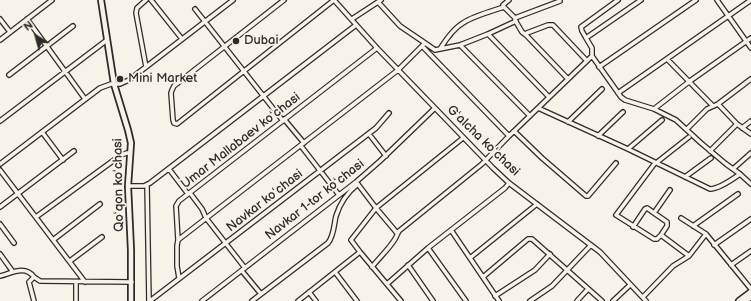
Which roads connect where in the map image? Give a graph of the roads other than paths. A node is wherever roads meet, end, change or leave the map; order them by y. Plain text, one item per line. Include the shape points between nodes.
1 (52, 0) edge
2 (101, 0) edge
3 (146, 0) edge
4 (151, 0) edge
5 (224, 0) edge
6 (233, 0) edge
7 (284, 0) edge
8 (334, 0) edge
9 (500, 0) edge
10 (509, 0) edge
11 (618, 0) edge
12 (641, 0) edge
13 (696, 0) edge
14 (717, 0) edge
15 (751, 0) edge
16 (379, 1) edge
17 (48, 2) edge
18 (560, 2) dead end
19 (228, 4) junction
20 (504, 6) junction
21 (195, 9) dead end
22 (728, 16) junction
23 (0, 19) edge
24 (27, 19) junction
25 (352, 19) junction
26 (515, 20) junction
27 (205, 22) junction
28 (356, 25) junction
29 (73, 26) dead end
30 (10, 32) junction
31 (488, 34) junction
32 (526, 35) junction
33 (586, 38) junction
34 (751, 38) edge
35 (182, 39) junction
36 (0, 40) edge
37 (107, 40) junction
38 (746, 42) junction
39 (424, 45) junction
40 (460, 45) junction
41 (47, 46) junction
42 (224, 47) junction
43 (378, 48) junction
44 (751, 48) edge
45 (440, 49) junction
46 (592, 56) junction
47 (667, 59) junction
48 (587, 61) junction
49 (146, 67) junction
50 (599, 67) junction
51 (398, 70) junction
52 (243, 71) junction
53 (65, 72) junction
54 (9, 75) dead end
55 (568, 79) junction
56 (751, 79) edge
57 (690, 81) junction
58 (114, 84) junction
59 (602, 89) dead end
60 (618, 93) junction
61 (263, 96) junction
62 (549, 97) junction
63 (85, 99) junction
64 (718, 104) junction
65 (713, 106) junction
66 (435, 108) junction
67 (538, 108) junction
68 (654, 109) junction
69 (623, 112) dead end
70 (389, 113) dead end
71 (530, 116) junction
72 (283, 120) junction
73 (662, 120) dead end
74 (0, 121) edge
75 (751, 121) edge
76 (568, 122) junction
77 (737, 124) junction
78 (742, 128) junction
79 (687, 129) junction
80 (514, 131) junction
81 (42, 132) junction
82 (369, 134) junction
83 (751, 134) edge
84 (508, 136) junction
85 (598, 136) junction
86 (689, 137) dead end
87 (463, 138) junction
88 (302, 144) junction
89 (628, 149) junction
90 (74, 151) dead end
91 (710, 151) junction
92 (130, 153) junction
93 (751, 153) edge
94 (386, 156) junction
95 (711, 158) dead end
96 (62, 160) junction
97 (485, 160) junction
98 (616, 163) dead end
99 (656, 163) junction
100 (0, 164) edge
101 (169, 169) junction
102 (733, 169) junction
103 (0, 170) edge
104 (320, 170) junction
105 (740, 174) junction
106 (685, 177) junction
107 (357, 183) junction
108 (510, 183) junction
109 (751, 184) edge
110 (147, 185) junction
111 (128, 186) junction
112 (670, 190) dead end
113 (18, 193) junction
114 (189, 193) junction
115 (738, 194) dead end
116 (339, 195) junction
117 (100, 204) dead end
118 (537, 204) junction
119 (0, 207) edge
120 (376, 208) junction
121 (654, 213) junction
122 (36, 217) junction
123 (206, 218) junction
124 (681, 218) dead end
125 (751, 219) edge
126 (0, 224) edge
127 (693, 226) junction
128 (633, 227) junction
129 (451, 230) junction
130 (397, 233) junction
131 (706, 234) junction
132 (661, 235) junction
133 (102, 237) dead end
134 (53, 240) junction
135 (178, 240) junction
136 (14, 242) dead end
137 (226, 244) junction
138 (591, 245) junction
139 (714, 245) junction
140 (428, 248) junction
141 (751, 251) edge
142 (360, 252) junction
143 (0, 254) edge
144 (550, 254) junction
145 (689, 256) junction
146 (470, 258) junction
147 (70, 261) junction
148 (408, 265) junction
149 (731, 265) junction
150 (372, 267) junction
151 (244, 269) junction
152 (567, 270) junction
153 (13, 272) junction
154 (334, 272) junction
155 (0, 276) edge
156 (34, 277) junction
157 (483, 277) junction
158 (179, 278) junction
159 (76, 282) junction
160 (85, 282) junction
161 (132, 282) junction
162 (387, 284) junction
163 (630, 285) junction
164 (588, 289) junction
165 (751, 289) edge
166 (309, 292) junction
167 (751, 292) edge
168 (261, 294) junction
169 (495, 296) junction
170 (643, 297) junction
171 (751, 297) edge
172 (34, 301) edge
173 (76, 301) edge
174 (131, 301) edge
175 (149, 301) edge
176 (202, 301) edge
177 (252, 301) edge
178 (298, 301) edge
179 (316, 301) edge
180 (357, 301) edge
181 (401, 301) edge
182 (433, 301) edge
183 (466, 301) edge
184 (499, 301) edge
185 (530, 301) edge
186 (577, 301) edge
187 (602, 301) edge
188 (613, 301) edge
189 (646, 301) edge
190 (739, 301) edge
191 (745, 301) edge

1 - 17 street
2 - 37 main road, Qoʻqon koʻchasi
3 - 49 street via 137,8 136,13
4 - 35 street
5 - 19 street
6 - 19 street
7 - 42 street
8 - 25 street, Gʻalcha koʻchasi
8 - 52 street
9 - 20 street
10 - 20 street
11 - 33 street via 581,27
12 - 33 street
13 - 50 street
14 - 22 street
15 - 22 street
16 - 25 street
16 - 39 street via 400,26
17 - 24 street
18 - 26 street
19 - 27 street
20 - 26 street
20 - 45 street via 463,23
21 - 27 street
22 - 38 street
22 - 47 street
23 - 30 street
24 - 30 street
24 - 41 street
25 - 28 street, Gʻalcha koʻchasi
26 - 31 street
26 - 32 street
27 - 35 street
27 - 42 street
28 - 43 street, Gʻalcha koʻchasi
28 - 61 street
29 - 41 street
30 - 36 street
31 - 40 street
31 - 62 street
32 - 48 street via 552,25
32 - 55 street
33 - 46 street via 592,48
34 - 38 street
35 - 49 street
37 - 53 street
37 - 58 main road, Qoʻqon koʻchasi
38 - 44 street
38 - 57 street
39 - 45 street via 435,50
39 - 51 street
39 - 84 street
40 - 45 street
40 - 71 street
41 - 53 street
41 - 54 street
42 - 52 street
42 - 52 street via 173,88 171,93 174,123 177,124
43 - 51 street, Gʻalcha koʻchasi
43 - 72 street, Umar Mallabaev koʻchasi
46 - 48 street
46 - 50 street
47 - 57 street
47 - 60 street
48 - 55 street
49 - 58 street via 125,83
50 - 60 street
51 - 66 street, Gʻalcha koʻchasi
51 - 88 street
52 - 61 street
53 - 63 street
53 - 74 street
55 - 62 street
56 - 64 street
57 - 65 street
57 - 68 street
58 - 63 street via 100,88
58 - 92 main road, Qoʻqon koʻchasi via 128,130
59 - 76 street
60 - 68 street via 623,99
61 - 72 street
61 - 101 street
62 - 67 street
63 - 81 street
64 - 65 street
64 - 77 street
65 - 79 street
66 - 87 street, Gʻalcha koʻchasi
66 - 94 street, Navkar 1-tor koʻchasi
67 - 71 street
67 - 76 street
68 - 79 street
69 - 85 street
70 - 82 street, Navkar koʻchasi
71 - 80 street
72 - 88 street
72 - 114 street, Umar Mallabaev koʻchasi
73 - 89 street
75 - 78 street
76 - 85 street
77 - 78 street
77 - 91 street
78 - 83 street
79 - 91 street
80 - 84 street
80 - 98 street via 586,196
81 - 96 street
81 - 100 street
82 - 94 street
82 - 104 street, Navkar koʻchasi
84 - 97 street
85 - 89 street
86 - 99 street
87 - 97 street, Gʻalcha koʻchasi
87 - 120 street
88 - 104 street
88 - 123 street
89 - 99 street
90 - 96 street
91 - 102 street
92 - 111 main road, Qoʻqon koʻchasi
92 - 122 street via 121,155
93 - 102 street
94 - 107 street, Navkar 1-tor koʻchasi
95 - 106 street
96 - 113 street
97 - 108 street, Gʻalcha koʻchasi
97 - 130 street
99 - 106 street
99 - 128 street via 616,215
101 - 110 street
101 - 114 street
102 - 105 street
103 - 113 street
104 - 116 street
104 - 137 street, Navkar koʻchasi
105 - 106 street via 712,189
105 - 109 street
107 - 116 street, Navkar 1-tor koʻchasi
107 - 120 street
107 - 168 street via 340,205 328,243
108 - 118 street, Gʻalcha koʻchasi
108 - 129 street
110 - 111 street
110 - 175 street
111 - 161 main road, Qoʻqon koʻchasi
112 - 121 street
113 - 119 street
113 - 122 street
114 - 123 street
114 - 135 street, Umar Mallabaev koʻchasi via 176,206
115 - 127 street
116 - 151 street, Navkar 1-tor koʻchasi
117 - 134 street
118 - 138 street, Gʻalcha koʻchasi
118 - 146 street
120 - 130 street
120 - 142 street via 351,239
121 - 128 street via 647,208
121 - 132 street via 667,222
122 - 134 street
123 - 135 street
123 - 137 street
124 - 127 street
125 - 139 street
126 - 136 street
127 - 131 street
128 - 132 street via 654,239
129 - 140 street
129 - 146 street
130 - 150 street via 394,242
131 - 139 street
131 - 145 street
132 - 145 street
133 - 147 street
134 - 147 street
135 - 158 street, Umar Mallabaev koʻchasi via 176,244
137 - 151 street
137 - 158 street, Navkar koʻchasi
138 - 152 street
138 - 163 street, Gʻalcha koʻchasi
139 - 149 street
140 - 148 street
140 - 183 street
141 - 149 street
142 - 150 street
142 - 154 street
143 - 153 street
144 - 152 street
144 - 157 street via 530,238
144 - 169 street via 535,270
145 - 170 street via 673,266
146 - 157 street
147 - 160 street
148 - 162 street
148 - 182 street
149 - 165 street
150 - 162 street
151 - 168 street
151 - 176 street, Navkar 1-tor koʻchasi
152 - 164 street
152 - 185 street via 552,286
153 - 155 street
153 - 156 street via 23,270
154 - 166 street
154 - 180 street
156 - 159 street via 40,281
156 - 172 street via 29,282
157 - 169 street
158 - 175 street, Navkar koʻchasi
159 - 160 street
159 - 173 street
160 - 161 street
161 - 174 main road, Qoʻqon koʻchasi
162 - 181 street
163 - 170 street, Gʻalcha koʻchasi
163 - 188 street
164 - 186 street
164 - 187 street
166 - 178 street
166 - 179 street
167 - 190 highway
168 - 177 street
169 - 184 street
170 - 189 street, Gʻalcha koʻchasi
171 - 191 highway

